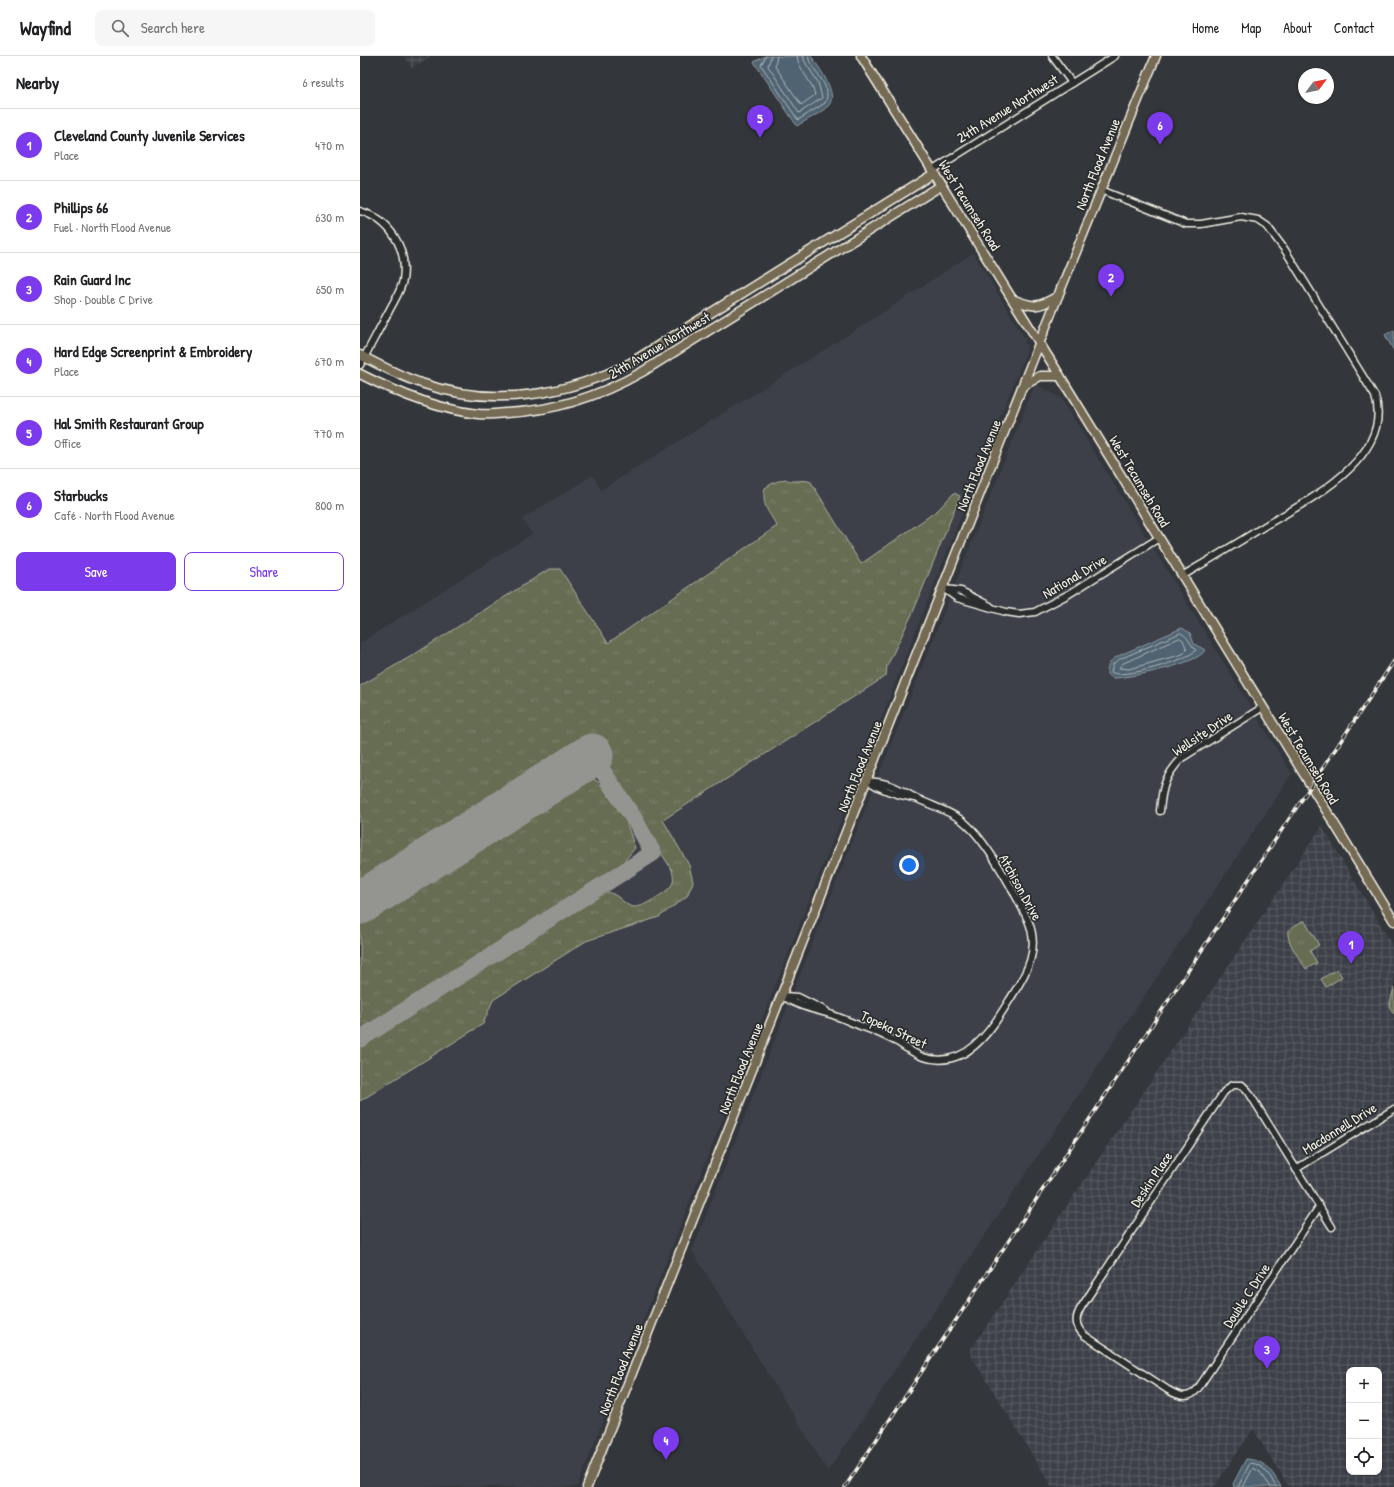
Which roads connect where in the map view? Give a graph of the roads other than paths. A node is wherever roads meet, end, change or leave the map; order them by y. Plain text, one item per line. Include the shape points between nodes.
1 (861, 56) edge
2 (1052, 56) edge
3 (1115, 56) edge
4 (1156, 56) edge
5 (1072, 83) junction
6 (934, 172) junction
7 (942, 185) junction
8 (1101, 190) junction
9 (360, 211) edge
10 (1058, 296) junction
11 (1012, 299) junction
12 (1040, 344) junction
13 (362, 356) edge
14 (360, 365) edge
15 (360, 374) edge
16 (1060, 376) junction
17 (1023, 386) junction
18 (1159, 538) junction
19 (1182, 576) junction
20 (943, 588) junction
21 (1263, 707) junction
22 (867, 781) junction
23 (1160, 812) dead end
24 (1394, 921) edge
25 (782, 996) junction
26 (999, 1015) joint
27 (1394, 1109) edge
28 (1296, 1169) junction
29 (1319, 1207) junction
30 (1332, 1227) dead end
31 (1192, 1394) joint
32 (587, 1487) edge

1 - 6 main road, West Tecumseh Road
2 - 5 street
3 - 5 street, 24th Avenue Northwest
4 - 8 main road, North Flood Avenue
5 - 6 street, 24th Avenue Northwest
6 - 7 main road, West Tecumseh Road
6 - 13 main road, 24th Avenue Northwest via 632,362 586,382 539,393 473,395 421,383
7 - 11 main road, West Tecumseh Road
7 - 15 main road, 24th Avenue Northwest via 642,372 614,388 580,401 530,412 478,414 420,401
8 - 10 main road, North Flood Avenue
8 - 19 street via 1186,224 1241,217 1258,220 1267,226 1285,250 1378,404 1379,420 1375,436 1348,473
9 - 13 street via 381,220 393,233 401,249 404,269 400,290
10 - 11 main road via 1036,307
10 - 12 main road, North Flood Avenue
11 - 12 main road, West Tecumseh Road
12 - 16 main road, West Tecumseh Road
12 - 17 main road, North Flood Avenue
13 - 14 street
16 - 17 main road via 1040,376
16 - 18 main road, West Tecumseh Road
17 - 20 main road, North Flood Avenue
18 - 19 main road, West Tecumseh Road
18 - 20 street, National Drive via 1040,610 1019,614 996,610 957,598
19 - 21 main road, West Tecumseh Road
20 - 22 main road, North Flood Avenue
21 - 23 street, Wellsite Drive via 1182,758 1164,784
21 - 24 main road, West Tecumseh Road
22 - 25 main road, North Flood Avenue
22 - 26 street, Atchison Drive via 896,795 918,799 948,812 973,830 1015,897 1031,926 1034,950 1030,965
25 - 26 street, Topeka Street via 798,997 833,1015 877,1032 918,1055 942,1059 957,1057 971,1050 984,1038
25 - 32 main road, North Flood Avenue
27 - 28 street, Macdonnell Drive
28 - 29 street, Deskin Place
28 - 31 street, Deskin Place via 1248,1091 1240,1084 1229,1086 1079,1311 1076,1324 1084,1335 1168,1390 1181,1397
29 - 30 street, Deskin Place
29 - 31 street, Double C Drive via 1200,1387

